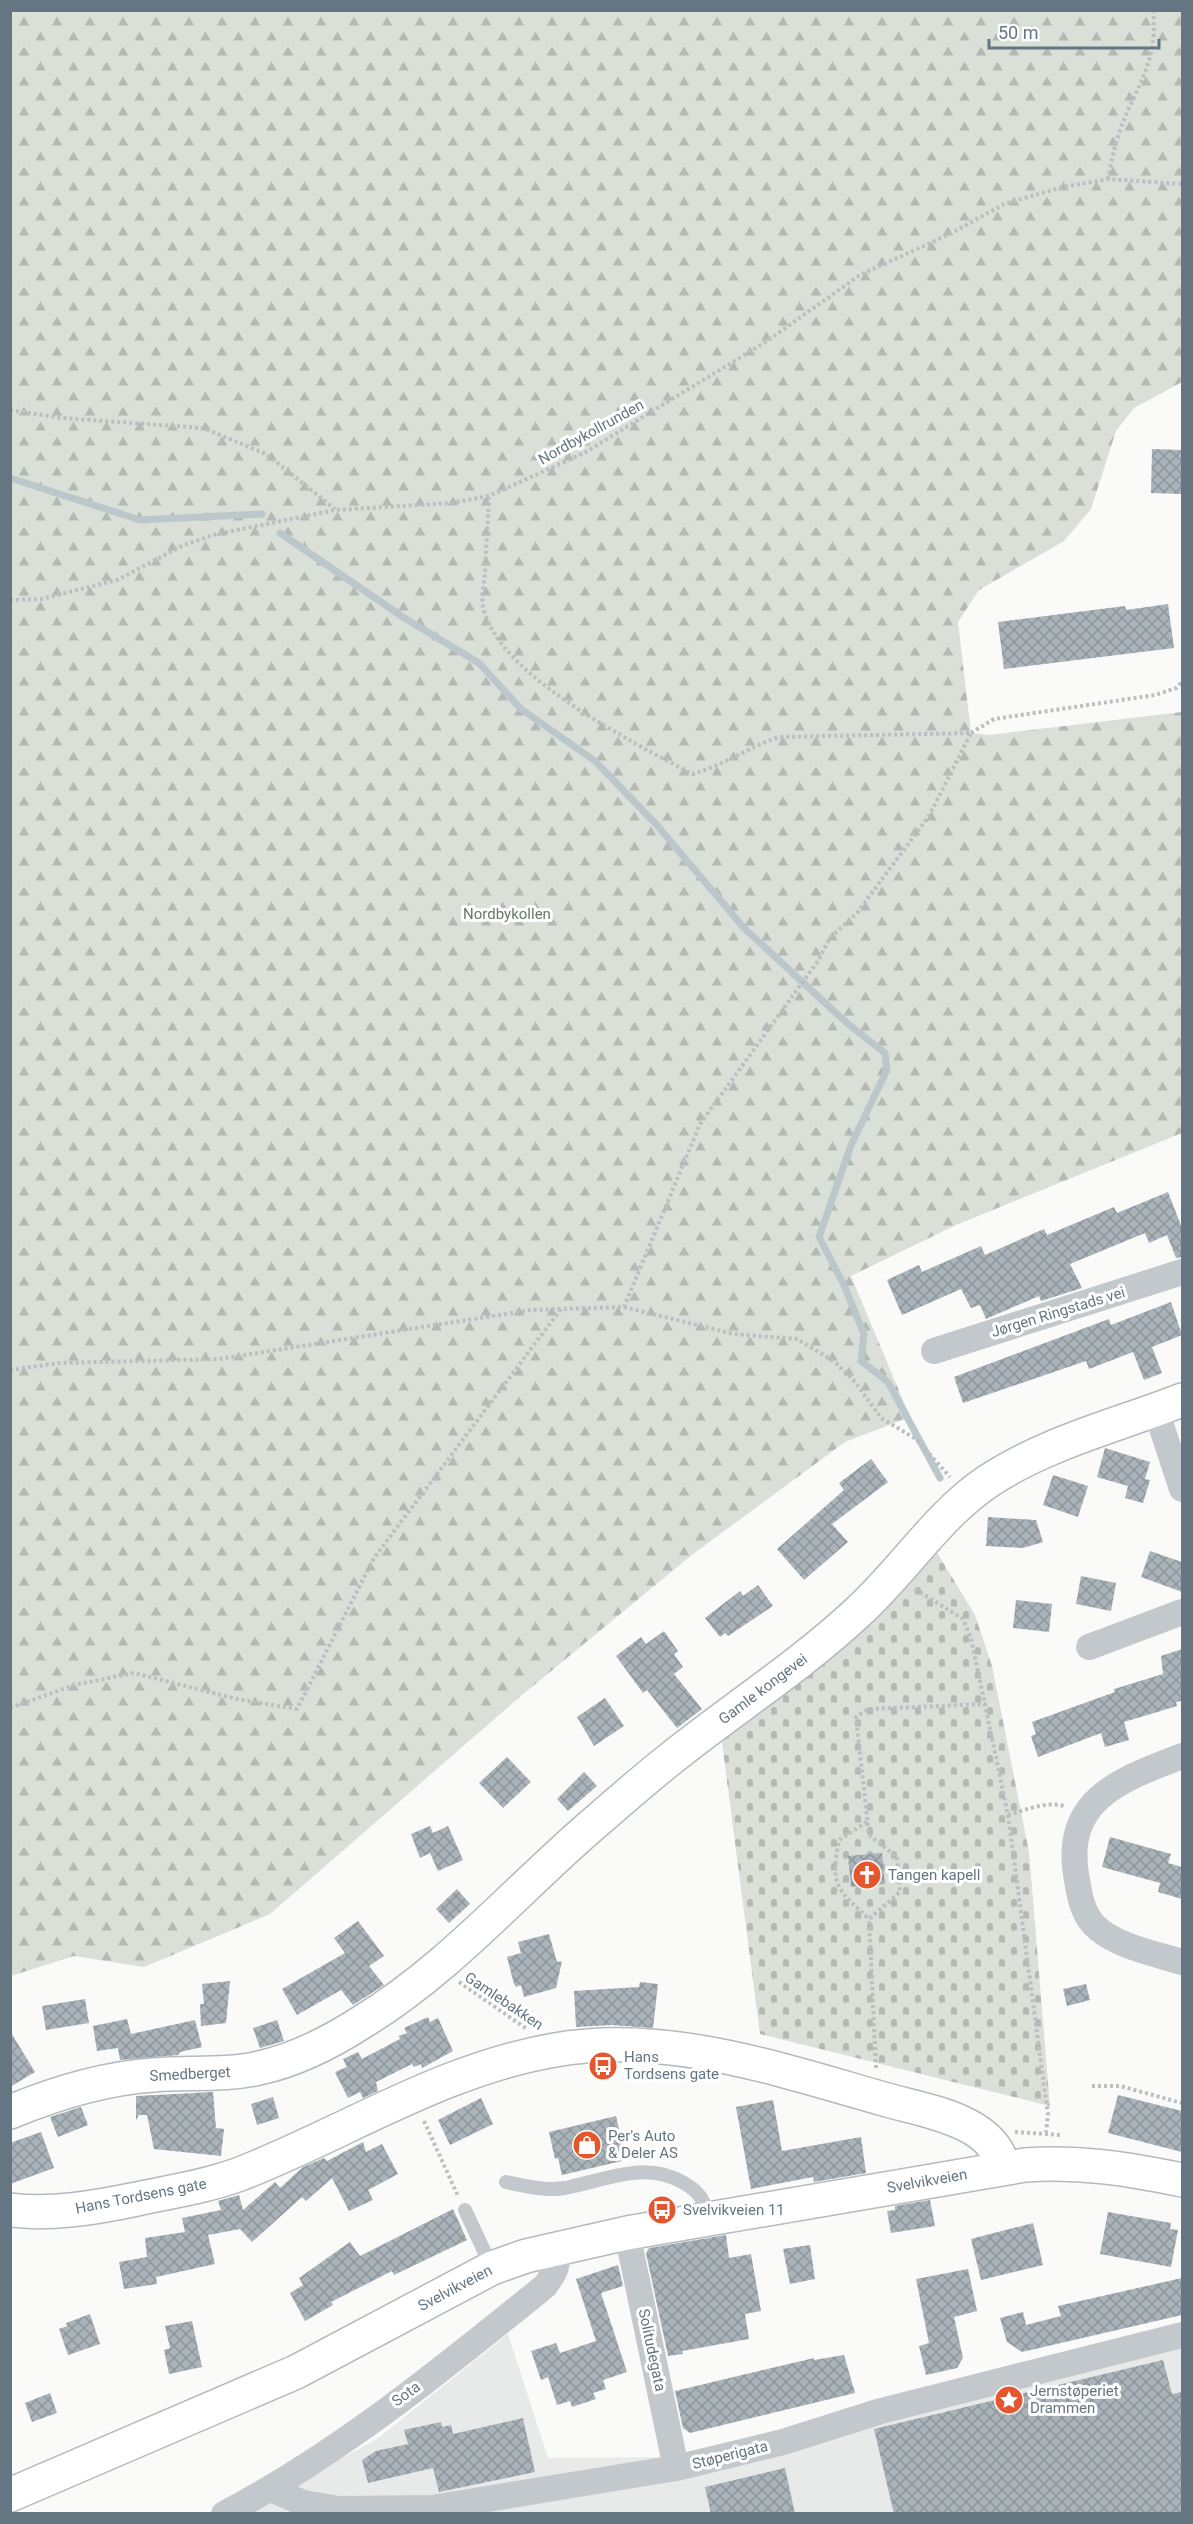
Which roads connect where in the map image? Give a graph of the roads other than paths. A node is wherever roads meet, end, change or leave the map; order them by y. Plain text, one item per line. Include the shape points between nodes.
1 (1182, 1272) edge
2 (934, 1351) dead end
3 (1169, 1405) edge
4 (1182, 1489) edge
5 (1182, 1612) edge
6 (1089, 1647) dead end
7 (1182, 1755) edge
8 (1182, 1962) edge
9 (365, 2021) joint
10 (10, 2112) edge
11 (1003, 2168) junction
12 (1182, 2180) edge
13 (506, 2182) dead end
14 (10, 2210) edge
15 (465, 2210) road end
16 (708, 2219) junction
17 (627, 2233) junction
18 (554, 2249) junction
19 (492, 2268) junction
20 (1182, 2336) edge
21 (676, 2468) junction
22 (271, 2489) junction
23 (10, 2495) edge
24 (514, 2495) junction
25 (224, 2514) edge
26 (488, 2514) edge

1 - 2 street, Jørgen Ringstads vei
3 - 4 street
3 - 9 main road, Gamle kongevei via 1029,1459 990,1480 968,1497 831,1636 669,1760 446,1959
5 - 6 street
7 - 8 street via 1141,1771 1105,1793 1085,1812 1074,1842 1080,1901 1095,1926 1128,1946
9 - 10 main road, Smedberget via 320,2046 274,2064 232,2072 121,2078 42,2099
11 - 12 main road via 1078,2163
11 - 14 main road, Hans Tordsens gate via 998,2149 976,2130 872,2096 741,2061 629,2045 555,2049 479,2070 280,2157 203,2185 82,2208
11 - 16 main road, Svelvikveien
13 - 16 lane via 563,2188 643,2171 671,2175 700,2195
15 - 19 lane
16 - 17 main road, Svelvikveien
17 - 18 main road, Svelvikveien
17 - 21 street, Solitudegata
18 - 19 main road, Svelvikveien
18 - 22 street, Sota via 559,2262 545,2286 455,2358
19 - 23 main road, Svelvikveien via 296,2372
20 - 21 street, Støperigata via 881,2411 783,2442
21 - 24 street, Støperigata
22 - 24 street, Støperigata via 303,2503 339,2509 432,2508
22 - 25 street, Sota
24 - 26 lane

